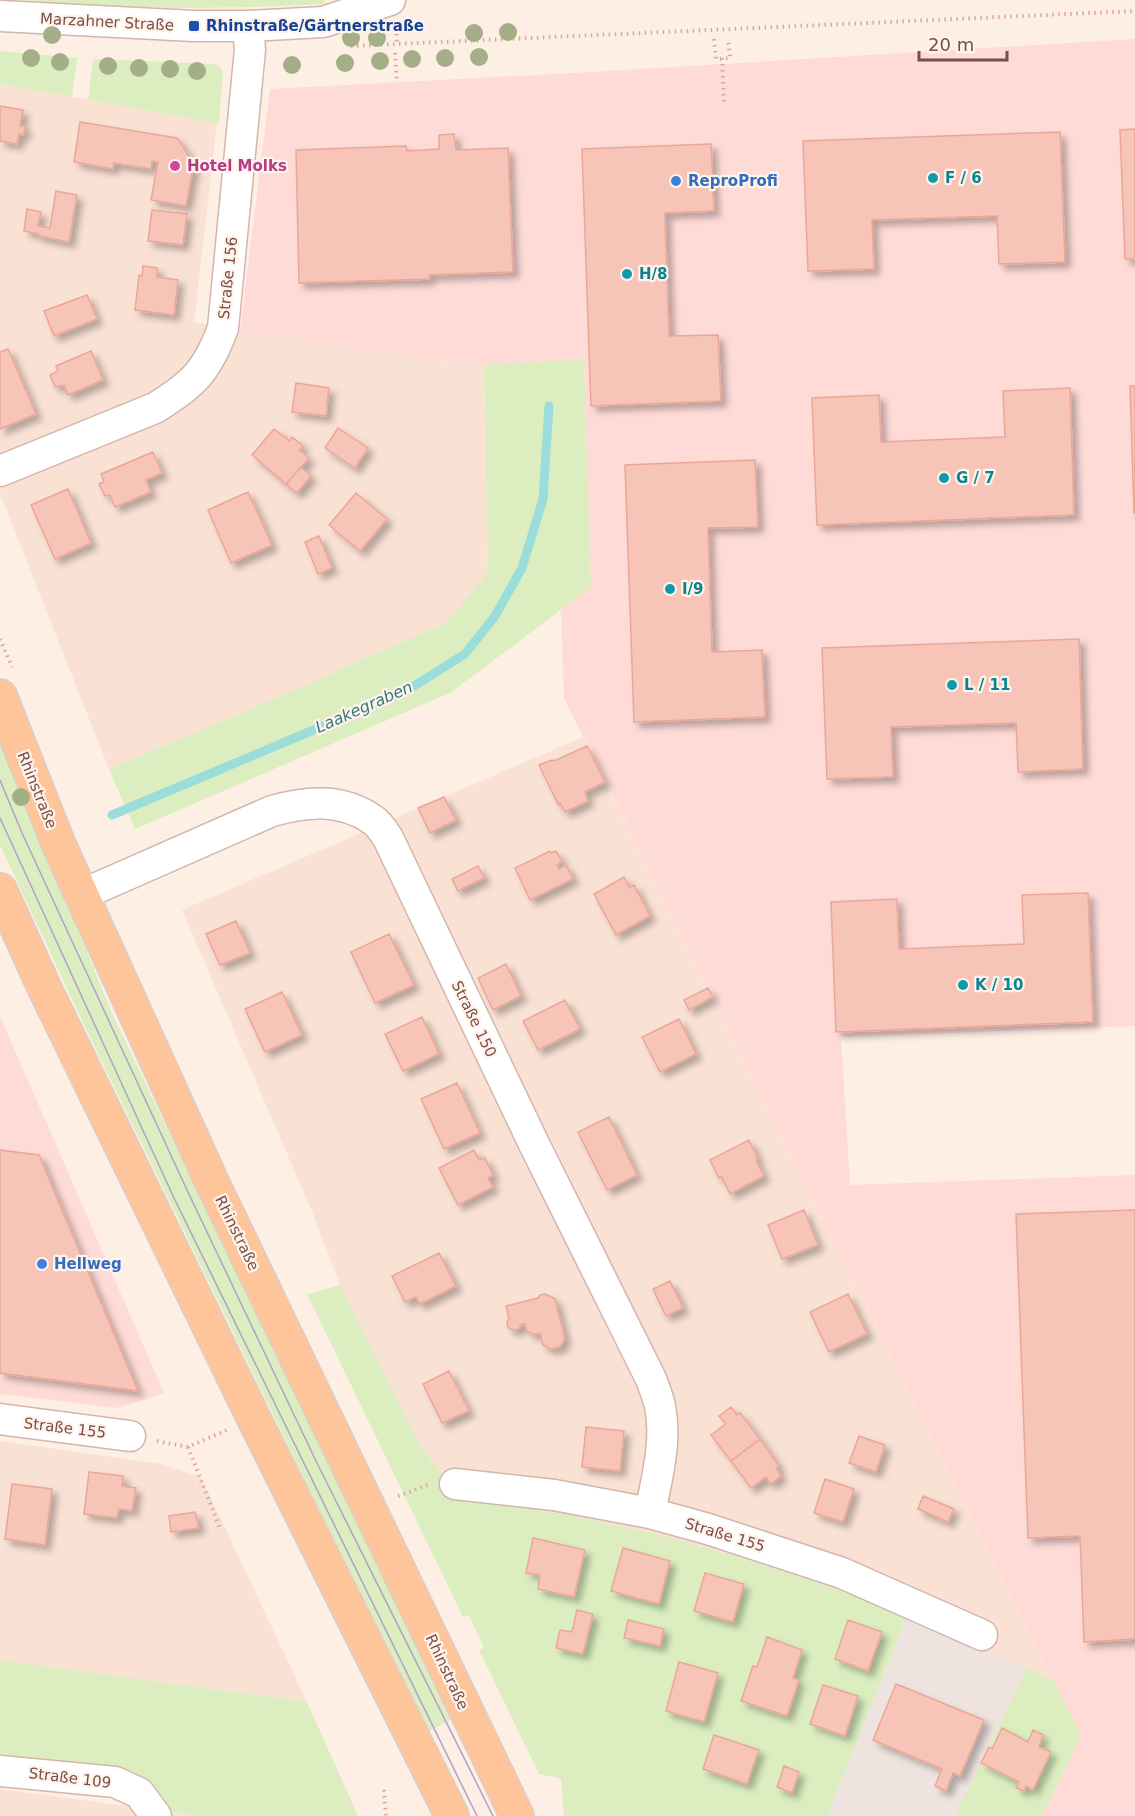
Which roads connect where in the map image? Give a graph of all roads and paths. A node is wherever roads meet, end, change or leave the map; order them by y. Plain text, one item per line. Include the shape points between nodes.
1 (390, 0) edge
2 (1135, 11) edge
3 (0, 16) edge
4 (248, 26) junction
5 (714, 39) dead end
6 (728, 39) dead end
7 (345, 46) dead end
8 (395, 54) dead end
9 (722, 58) junction
10 (397, 82) dead end
11 (724, 102) dead end
12 (0, 471) edge
13 (0, 696) edge
14 (0, 890) edge
15 (81, 895) junction
16 (0, 1419) edge
17 (223, 1431) dead end
18 (130, 1436) joint
19 (188, 1447) junction
20 (444, 1483) joint
21 (398, 1496) dead end
22 (650, 1513) junction
23 (220, 1531) dead end
24 (982, 1635) dead end
25 (0, 1771) edge
26 (384, 1790) dead end
27 (148, 1805) edge
28 (449, 1810) edge
29 (386, 1816) edge
30 (517, 1816) edge

1 - 4 street, Marzahner Straße via 323,22
2 - 7 path
3 - 4 street, Marzahner Straße
4 - 12 street, Straße 156 via 249,60 223,328 207,365 192,382 155,408
5 - 9 path via 716,58
6 - 9 path via 730,58
8 - 10 path
9 - 11 path
13 - 15 main road, Rhinstraße
14 - 28 main road via 255,1420
15 - 22 street, Straße 150 via 272,810 323,802 351,808 375,821 388,838 651,1379 660,1405 662,1431
15 - 30 main road, Rhinstraße via 211,1180
16 - 18 street, Straße 155
17 - 19 path
18 - 19 path
19 - 23 path
20 - 21 path
20 - 22 street, Straße 155 via 554,1495
22 - 24 street, Straße 155 via 842,1573
25 - 27 street, Straße 109 via 115,1782
26 - 29 path

